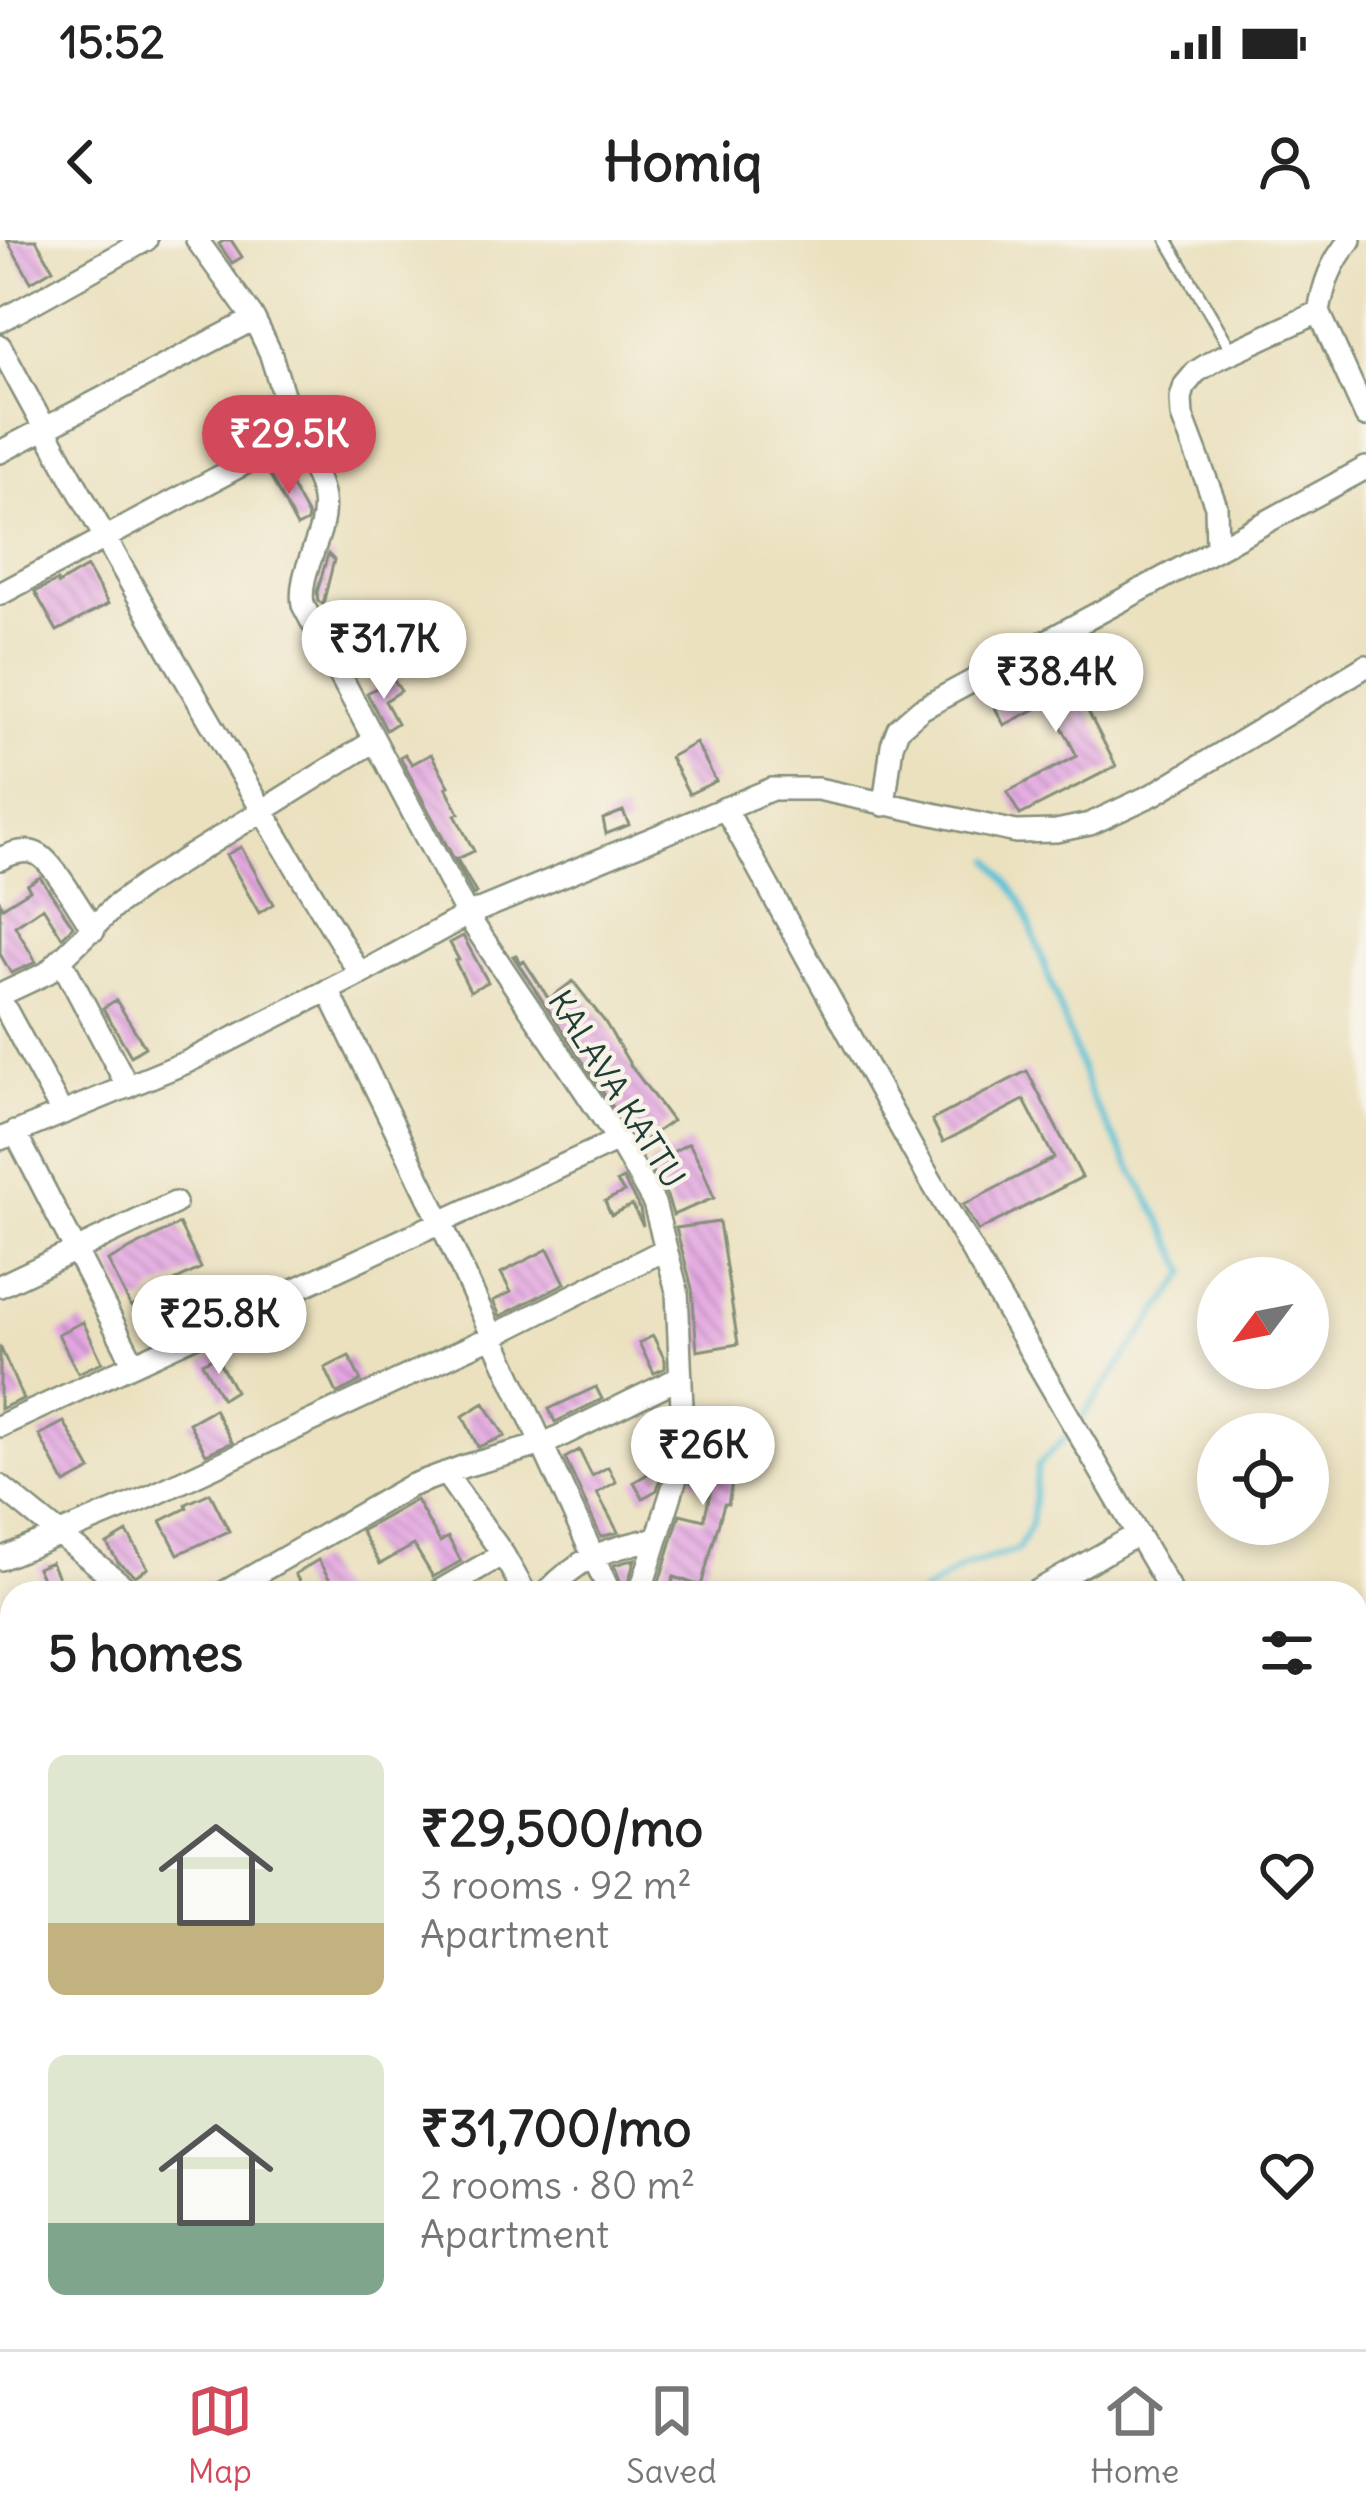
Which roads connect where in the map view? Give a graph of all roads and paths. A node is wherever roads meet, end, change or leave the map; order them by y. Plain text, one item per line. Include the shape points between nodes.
1 (146, 240) edge
2 (197, 240) edge
3 (1167, 240) edge
4 (1350, 240) edge
5 (1318, 312) junction
6 (254, 319) junction
7 (0, 321) edge
8 (0, 346) edge
9 (1232, 352) junction
10 (1366, 416) edge
11 (44, 428) junction
12 (296, 436) junction
13 (0, 452) edge
14 (1366, 468) edge
15 (103, 538) junction
16 (1217, 547) junction
17 (0, 594) edge
18 (1366, 666) edge
19 (374, 741) junction
20 (884, 805) junction
21 (725, 808) junction
22 (261, 810) junction
23 (0, 859) edge
24 (467, 914) junction
25 (94, 929) junction
26 (61, 960) junction
27 (360, 974) junction
28 (328, 990) junction
29 (0, 997) edge
30 (128, 1087) junction
31 (62, 1113) junction
32 (8, 1135) edge
33 (618, 1140) junction
34 (175, 1203) dead end
35 (441, 1222) junction
36 (666, 1249) junction
37 (76, 1251) junction
38 (0, 1286) edge
39 (494, 1336) junction
40 (134, 1364) junction
41 (681, 1377) junction
42 (0, 1426) edge
43 (544, 1444) junction
44 (445, 1473) junction
45 (0, 1486) edge
46 (1138, 1534) junction
47 (59, 1536) junction
48 (656, 1538) junction
49 (502, 1554) junction
50 (594, 1554) junction
51 (0, 1559) edge
52 (117, 1581) edge
53 (243, 1581) edge
54 (456, 1581) edge
55 (518, 1581) edge
56 (557, 1581) edge
57 (605, 1581) edge
58 (643, 1581) edge
59 (1055, 1581) edge
60 (1165, 1581) edge

1 - 7 street
2 - 6 street, KALAVA KATTU
3 - 9 lane
4 - 5 street via 1324,280
5 - 9 street
5 - 10 street
6 - 11 street
6 - 12 street, KALAVA KATTU
8 - 11 street
9 - 16 street via 1196,373 1181,398 1216,506
11 - 13 street
11 - 15 street
12 - 15 street
12 - 19 street, KALAVA KATTU via 323,499 303,605
14 - 16 street
15 - 17 street
15 - 22 street
16 - 20 street via 904,721 892,745
18 - 20 street via 1090,824 1016,832
19 - 22 street
19 - 24 street, KALAVA KATTU
20 - 21 street via 818,789 772,790
21 - 24 street
21 - 46 street
22 - 25 street via 145,884
22 - 27 street
23 - 25 street via 39,855
24 - 27 street
24 - 33 street, KALAVA KATTU
25 - 26 street
26 - 29 street
26 - 30 street
27 - 28 street
28 - 30 street
28 - 35 street
29 - 31 street
30 - 31 street
31 - 32 street
32 - 37 street
33 - 35 street
33 - 36 street, KALAVA KATTU via 654,1203
34 - 37 street
35 - 39 street
35 - 40 street
36 - 39 street
36 - 41 street, KALAVA KATTU via 677,1291
37 - 38 street
37 - 40 street
39 - 43 street
39 - 47 street
40 - 42 street
41 - 43 street
41 - 48 street, KALAVA KATTU via 678,1472
43 - 44 street
43 - 50 street
44 - 49 street
44 - 53 street
45 - 47 street
46 - 59 street
46 - 60 street
47 - 51 street
47 - 52 street
48 - 50 street
48 - 58 street, KALAVA KATTU
49 - 54 street
49 - 55 street
50 - 56 street
50 - 57 street

